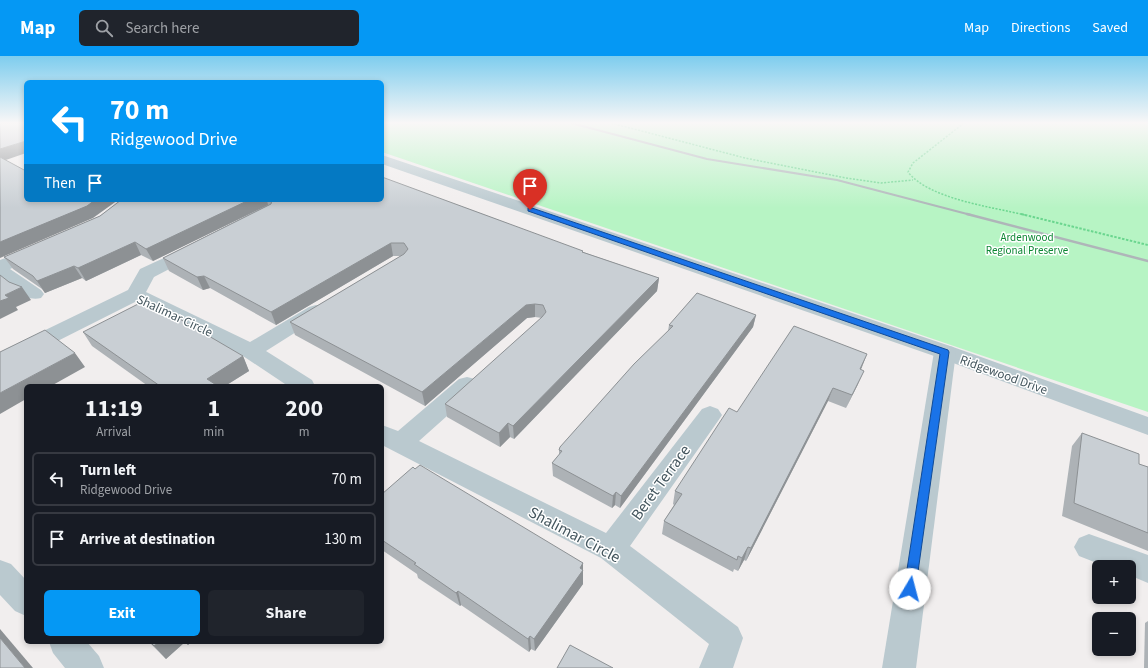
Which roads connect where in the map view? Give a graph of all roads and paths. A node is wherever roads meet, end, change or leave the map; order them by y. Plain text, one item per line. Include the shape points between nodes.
1 (720, 152) edge
2 (928, 152) edge
3 (384, 160) edge
4 (913, 180) junction
5 (208, 242) edge
6 (50, 245) edge
7 (1148, 245) edge
8 (0, 267) edge
9 (0, 271) edge
10 (34, 294) edge
11 (135, 294) junction
12 (332, 302) edge
13 (251, 351) junction
14 (944, 352) junction
15 (0, 361) edge
16 (482, 371) edge
17 (301, 384) edge
18 (710, 415) dead end
19 (1148, 426) edge
20 (391, 439) edge
21 (1089, 547) dead end
22 (611, 550) junction
23 (1148, 569) edge
24 (0, 574) edge
25 (24, 599) edge
26 (67, 644) edge
27 (87, 668) edge
28 (716, 668) edge
29 (899, 668) edge

1 - 4 path via 846,178 881,183
2 - 4 path via 913,163 908,172
3 - 14 street, Ridgewood Drive
4 - 7 path via 952,197
5 - 11 street via 147,273
6 - 8 street
9 - 10 street
11 - 13 street, Shalimar Circle
11 - 15 street, Shalimar Circle
12 - 13 street
13 - 17 street, Shalimar Circle
14 - 19 street, Ridgewood Drive
14 - 29 street
16 - 20 street
18 - 22 street, Beret Terrace
20 - 22 street, Shalimar Circle
21 - 23 street
22 - 28 street, Shalimar Circle via 727,638
24 - 25 street
26 - 27 street

